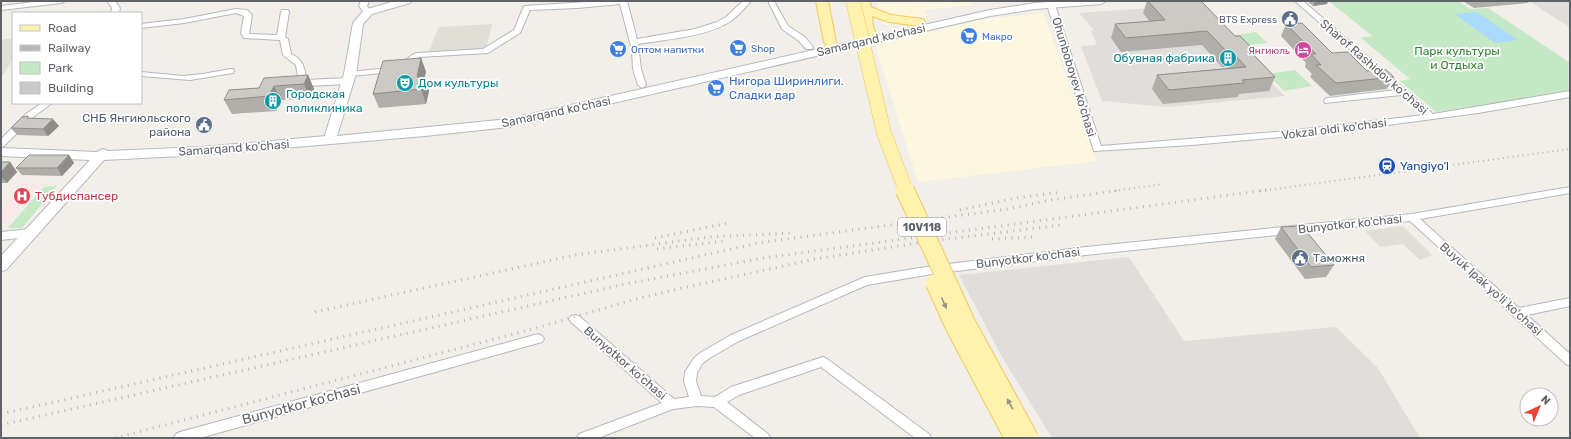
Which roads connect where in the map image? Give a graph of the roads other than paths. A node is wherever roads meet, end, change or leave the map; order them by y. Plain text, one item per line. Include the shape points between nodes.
1 (25, 1) edge
2 (61, 1) edge
3 (111, 1) edge
4 (365, 1) edge
5 (406, 1) edge
6 (623, 1) edge
7 (746, 1) edge
8 (822, 1) edge
9 (828, 1) edge
10 (844, 1) edge
11 (853, 1) edge
12 (1032, 1) edge
13 (1038, 1) edge
14 (1101, 1) edge
15 (1299, 1) edge
16 (770, 2) dead end
17 (868, 4) edge
18 (1051, 5) junction
19 (16, 6) junction
20 (1, 8) edge
21 (115, 12) edge
22 (284, 12) dead end
23 (368, 12) junction
24 (919, 22) junction
25 (142, 26) edge
26 (876, 35) junction
27 (281, 38) junction
28 (634, 42) junction
29 (836, 44) junction
30 (811, 50) junction
31 (230, 71) dead end
32 (142, 74) edge
33 (349, 78) junction
34 (642, 85) junction
35 (1403, 92) junction
36 (1570, 94) edge
37 (1328, 101) dead end
38 (47, 104) edge
39 (1431, 117) junction
40 (331, 135) junction
41 (1, 143) edge
42 (1096, 149) joint
43 (1, 152) edge
44 (103, 153) junction
45 (1570, 190) edge
46 (1412, 217) junction
47 (31, 233) junction
48 (1, 236) edge
49 (1, 266) edge
50 (1570, 302) edge
51 (1517, 313) junction
52 (575, 319) dead end
53 (538, 339) dead end
54 (1570, 361) edge
55 (697, 401) junction
56 (717, 402) junction
57 (672, 404) junction
58 (180, 438) edge
59 (584, 438) edge
60 (764, 438) edge
61 (925, 438) edge
62 (1014, 438) edge
63 (1029, 438) edge

1 - 19 street
2 - 19 street
3 - 21 street via 116,8
4 - 23 street via 363,6
5 - 23 main road
6 - 28 street
6 - 33 street via 527,8 517,31 485,51 418,55 400,69
7 - 28 street via 723,22
8 - 29 main road
9 - 29 main road
10 -> 62 main road, 10V118, bridge via 874,134 887,170 955,327
63 -> 11 main road, 10V118, bridge via 966,323 908,197 884,133
12 - 13 main road, Samarqand ko'chasi
12 - 24 main road, Samarqand ko'chasi via 958,12
14 - 18 main road, Samarqand ko'chasi
15 - 35 street, Sharof Rashidov ko’chasi
16 - 30 street via 785,27 802,39
17 - 24 main road via 889,18
17 - 26 main road
18 - 26 main road, Samarqand ko'chasi via 990,13
18 - 42 street, Ohunboboyev ko'chasi
19 - 20 street
22 - 27 street
23 - 33 main road via 358,23
24 - 26 main road, Samarqand ko'chasi
25 - 27 street via 236,11 248,15 245,33 247,36
26 - 29 main road, Samarqand ko'chasi
27 - 33 street via 284,40 287,55 301,66 302,81 307,83
28 - 34 street
29 - 30 main road, Samarqand ko'chasi
30 - 34 main road, Samarqand ko'chasi
30 - 44 main road, Samarqand ko'chasi via 509,123 202,151
31 - 32 street via 176,78
33 - 40 main road
34 - 40 main road, Samarqand ko'chasi via 508,116
35 - 37 street
35 - 39 street, Sharof Rashidov ko’chasi
36 - 39 street, Vokzal oldi ko'chasi
38 - 41 street via 29,116
39 - 42 street, Vokzal oldi ko'chasi via 1235,140
40 - 44 main road, Samarqand ko'chasi
41 - 44 main road, Samarqand ko'chasi
43 - 44 main road, Samarqand ko'chasi
44 - 47 main road
45 - 46 street, Bunyotkor ko'chasi
46 - 51 street, Buyuk Ipak yo'li ko'chasi
46 - 55 street, Bunyotkor ko'chasi via 1086,251 865,281 735,338 704,356 691,372 690,381
47 - 48 street
47 - 49 main road
50 - 51 street
51 - 54 street, Buyuk Ipak yo'li ko'chasi
52 - 57 street, Bunyotkor ko'chasi
53 - 58 street, Bunyotkor ko'chasi
55 - 56 street
55 - 57 street, Bunyotkor ko'chasi
56 - 60 street
56 - 61 street via 735,391 823,362
57 - 59 street

